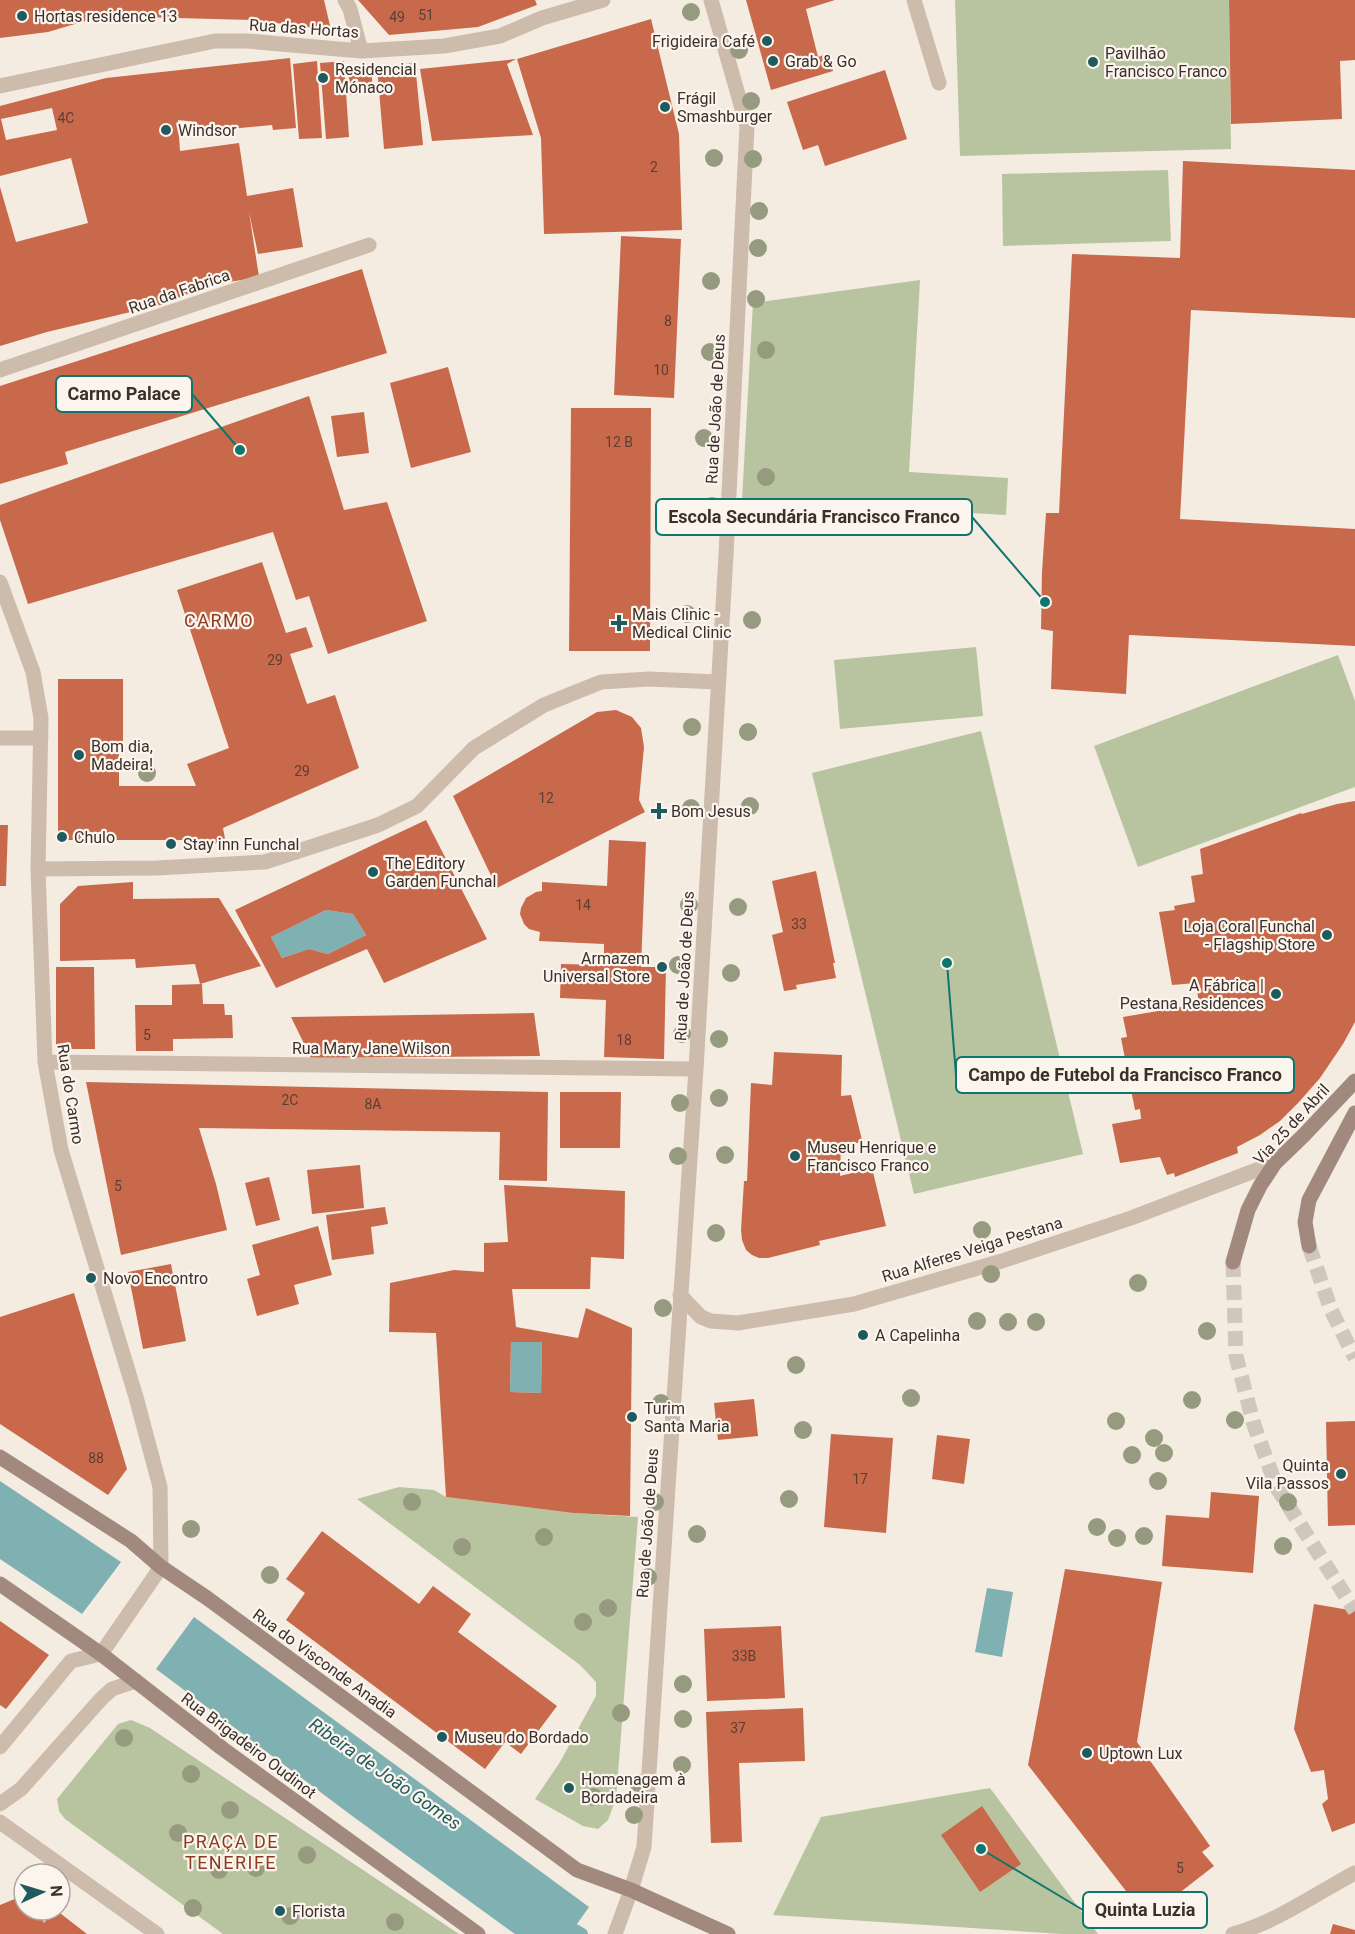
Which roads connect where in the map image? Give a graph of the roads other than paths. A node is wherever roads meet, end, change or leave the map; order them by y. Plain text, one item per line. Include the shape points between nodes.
1 (345, 0) edge
2 (603, 0) edge
3 (711, 0) edge
4 (914, 0) edge
5 (361, 51) junction
6 (939, 83) dead end
7 (0, 86) edge
8 (369, 246) dead end
9 (0, 370) edge
10 (0, 582) edge
11 (718, 682) junction
12 (0, 738) edge
13 (41, 738) junction
14 (38, 869) junction
15 (45, 1062) junction
16 (696, 1069) junction
17 (1355, 1081) edge
18 (1355, 1113) edge
19 (1275, 1163) junction
20 (1309, 1246) tunnel mouth
21 (1233, 1262) tunnel mouth
22 (680, 1295) junction
23 (0, 1457) edge
24 (161, 1567) junction
25 (0, 1584) edge
26 (101, 1654) junction
27 (136, 1681) junction
28 (0, 1747) edge
29 (0, 1804) edge
30 (2, 1827) edge
31 (1355, 1874) edge
32 (631, 1890) junction
33 (157, 1934) edge
34 (478, 1934) edge
35 (615, 1934) edge
36 (728, 1934) edge
37 (1233, 1934) edge

1 - 5 street
2 - 5 street, Rua das Hortas via 542,18 500,36 444,46
3 - 11 street, Rua de João de Deus via 747,126
4 - 6 street
5 - 7 street, Rua das Hortas via 215,41
8 - 9 street, Rua da Fabrica
10 - 13 street, Rua do Carmo via 33,672
11 - 14 street via 601,682 544,705 474,748 417,806 378,825 265,862
11 - 16 street, Rua de João de Deus
12 - 13 street
13 - 14 street, Rua do Carmo
14 - 15 street, Rua do Carmo
15 - 16 street, Rua Mary Jane Wilson
15 - 24 street, Rua do Carmo via 61,1150 157,1471
16 - 22 street, Rua de João de Deus
17 - 19 main road, Via 25 de Abril
18 - 20 main road via 1309,1200 1305,1222
19 - 21 main road, Via 25 de Abril via 1248,1210
19 - 22 street, Rua Alferes Veiga Pestana via 1131,1218 854,1304 738,1323 701,1317
22 - 32 street, Rua de João de Deus via 644,1847
23 - 24 main road, Rua do Visconde Anadia via 131,1541
24 - 26 street
24 - 32 main road, Rua do Visconde Anadia via 577,1870
25 - 26 main road, Rua Brigadeiro Oudinot
26 - 27 main road, Rua Brigadeiro Oudinot
26 - 28 street via 71,1661
27 - 29 street via 112,1689 100,1699 21,1789
27 - 34 main road, Rua Brigadeiro Oudinot
30 - 33 street
31 - 37 street via 1311,1899
32 - 35 street, Rua de João de Deus
32 - 36 main road, Rua do Visconde Anadia

